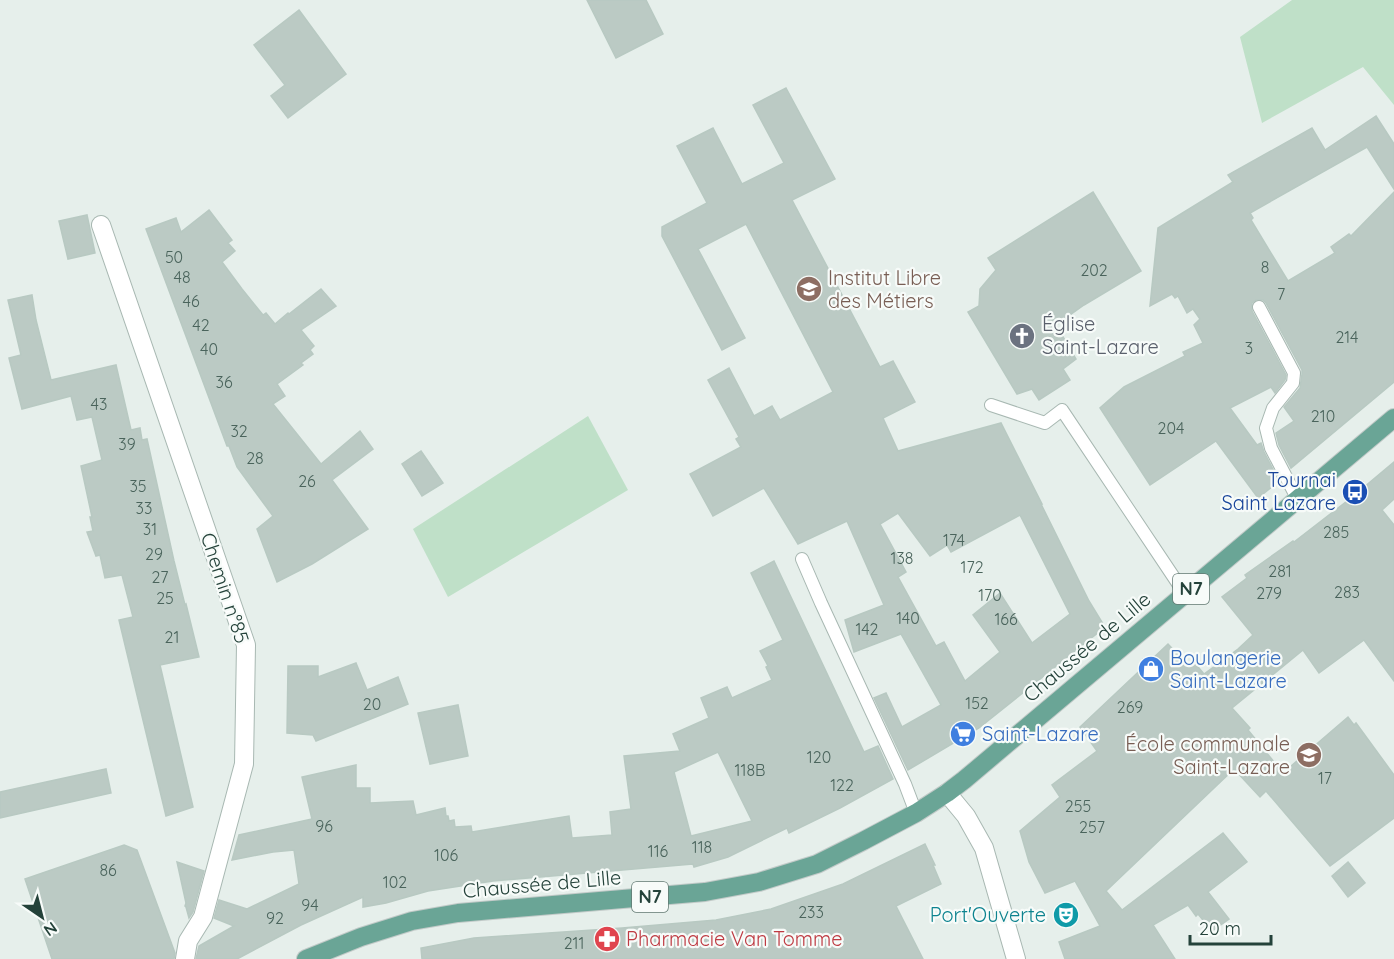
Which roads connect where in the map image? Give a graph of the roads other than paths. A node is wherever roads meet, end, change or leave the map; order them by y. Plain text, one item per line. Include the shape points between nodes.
1 (101, 225) dead end
2 (1259, 307) dead end
3 (991, 405) dead end
4 (1394, 418) edge
5 (1298, 500) junction
6 (802, 559) dead end
7 (1185, 594) junction
8 (947, 793) junction
9 (916, 813) junction
10 (185, 959) edge
11 (306, 959) edge
12 (1017, 959) edge

1 - 10 street, Chemin n°85 via 246,645 243,764 203,917 188,941
2 - 5 lane via 1294,373 1293,383 1273,408 1266,428 1271,448
3 - 7 lane via 1045,423 1062,410
4 - 5 main road, Chaussée de Lille / N7
5 - 7 main road, Chaussée de Lille / N7
6 - 9 lane
7 - 8 main road, Chaussée de Lille / N7
8 - 9 main road, Chaussée de Lille / N7
8 - 12 street via 984,848
9 - 11 main road, Chaussée de Lille / N7 via 817,864 759,882 705,892 469,912 412,921

